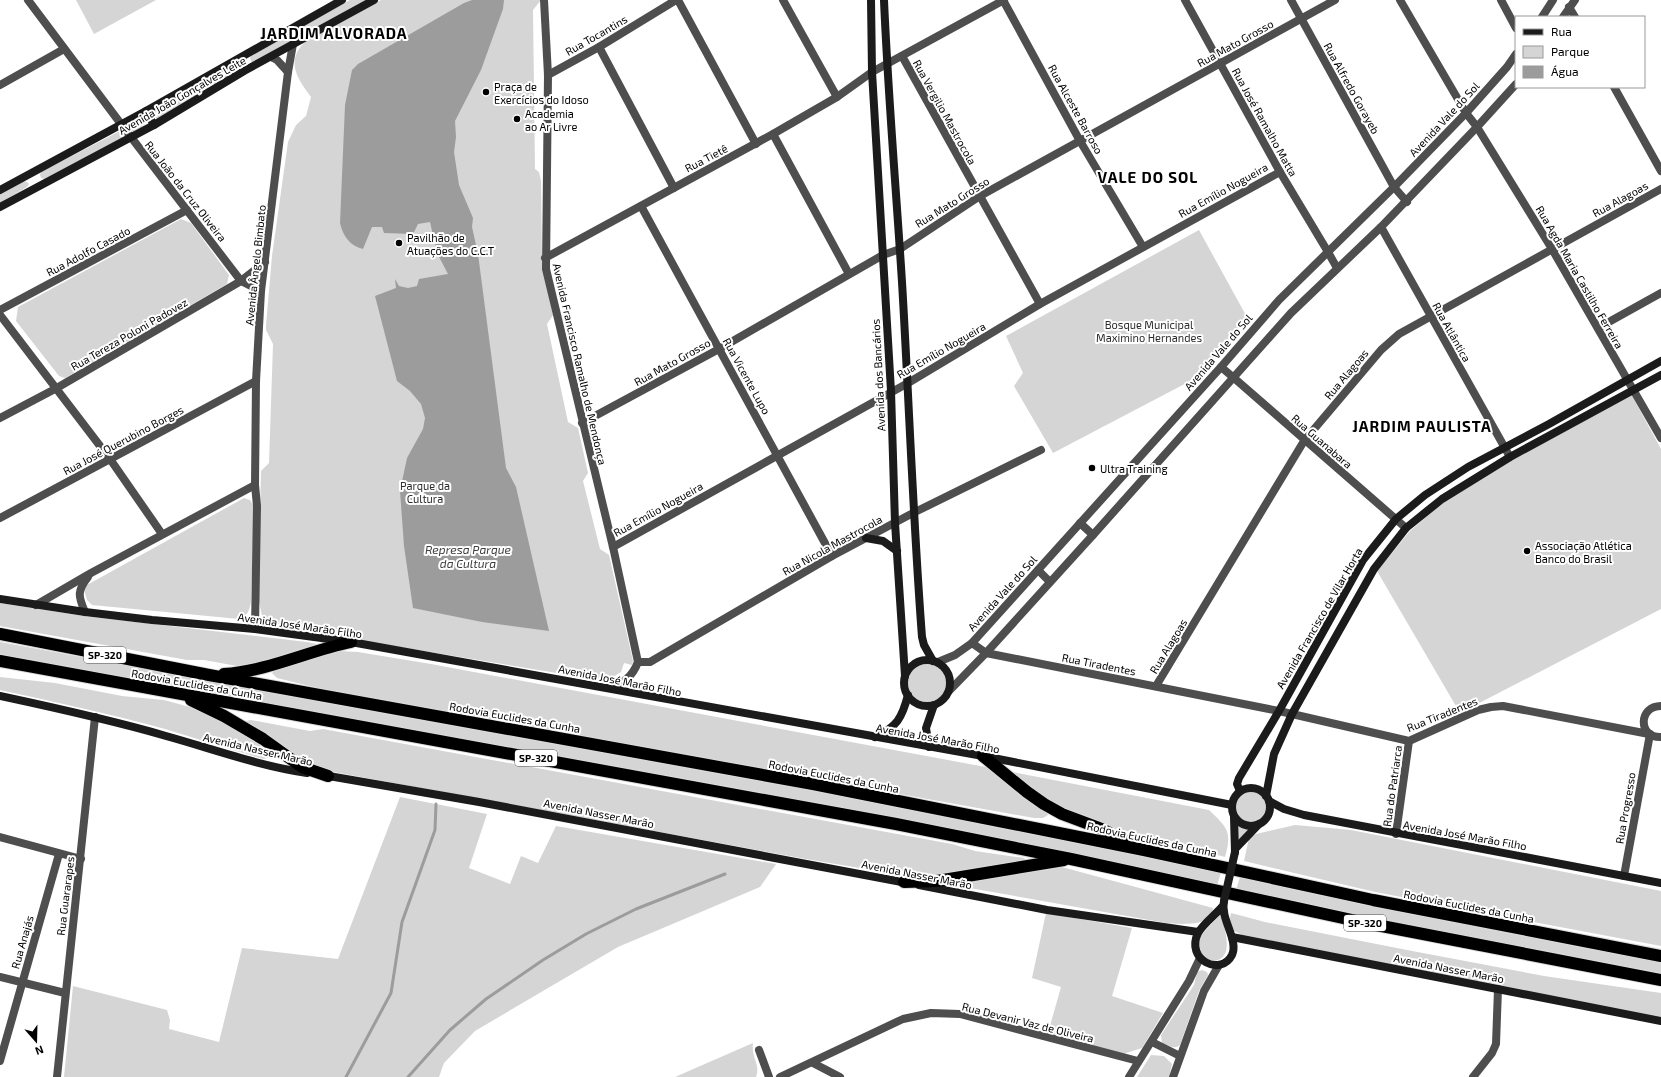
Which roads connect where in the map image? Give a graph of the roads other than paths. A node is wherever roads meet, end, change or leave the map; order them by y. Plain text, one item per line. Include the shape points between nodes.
1 (28, 0) edge
2 (342, 0) edge
3 (374, 0) edge
4 (544, 0) edge
5 (677, 0) edge
6 (782, 0) edge
7 (871, 0) edge
8 (884, 0) edge
9 (1003, 0) edge
10 (1185, 0) edge
11 (1291, 0) edge
12 (1335, 0) edge
13 (1400, 0) edge
14 (1501, 0) edge
15 (1553, 0) edge
16 (1575, 0) edge
17 (1569, 7) junction
18 (1543, 16) edge
19 (1564, 16) edge
20 (1574, 16) edge
21 (1300, 19) junction
22 (1515, 26) edge
23 (293, 44) junction
24 (599, 47) junction
25 (64, 49) junction
26 (1515, 55) edge
27 (902, 56) junction
28 (271, 57) junction
29 (887, 64) junction
30 (1220, 64) junction
31 (288, 72) junction
32 (872, 72) junction
33 (548, 75) junction
34 (0, 85) edge
35 (1515, 85) edge
36 (1615, 88) edge
37 (837, 97) junction
38 (146, 111) junction
39 (1466, 113) junction
40 (120, 124) junction
41 (154, 125) junction
42 (1477, 127) junction
43 (773, 134) junction
44 (131, 137) junction
45 (1080, 141) junction
46 (756, 144) junction
47 (1661, 171) edge
48 (32, 172) junction
49 (1280, 172) junction
50 (39, 185) junction
51 (1394, 187) junction
52 (674, 188) junction
53 (1661, 189) edge
54 (0, 190) edge
55 (980, 196) junction
56 (1407, 202) junction
57 (0, 206) edge
58 (641, 206) junction
59 (187, 210) junction
60 (1381, 227) junction
61 (1143, 247) junction
62 (900, 249) junction
63 (1552, 249) junction
64 (1328, 252) junction
65 (883, 256) junction
66 (545, 258) junction
67 (265, 262) junction
68 (1337, 268) junction
69 (849, 274) junction
70 (241, 281) junction
71 (261, 291) junction
72 (1661, 293) edge
73 (1040, 304) junction
74 (0, 310) edge
75 (0, 315) edge
76 (1431, 316) junction
77 (1598, 328) junction
78 (719, 349) junction
79 (1661, 361) edge
80 (1220, 367) junction
81 (1661, 375) edge
82 (1234, 378) junction
83 (1628, 380) junction
84 (256, 381) junction
85 (908, 383) junction
86 (55, 390) junction
87 (1634, 390) junction
88 (891, 391) junction
89 (0, 418) edge
90 (582, 423) junction
91 (1549, 424) junction
92 (1554, 433) junction
93 (1661, 438) edge
94 (1304, 440) junction
95 (1504, 448) junction
96 (1041, 450) dead end
97 (778, 454) junction
98 (1510, 457) junction
99 (110, 459) junction
100 (255, 486) junction
101 (913, 513) junction
102 (0, 518) edge
103 (1396, 519) junction
104 (895, 523) junction
105 (1080, 523) junction
106 (1406, 528) junction
107 (162, 534) junction
108 (1093, 534) junction
109 (866, 538) junction
110 (613, 547) junction
111 (896, 551) junction
112 (832, 556) junction
113 (1038, 570) junction
114 (91, 573) junction
115 (1050, 582) junction
116 (0, 600) edge
117 (36, 605) junction
118 (1335, 610) junction
119 (85, 612) junction
120 (1347, 617) junction
121 (255, 629) junction
122 (0, 634) edge
123 (351, 642) junction
124 (972, 643) junction
125 (986, 653) junction
126 (0, 661) edge
127 (638, 662) junction
128 (936, 662) junction
129 (1302, 669) junction
130 (209, 676) junction
131 (906, 676) junction
132 (1313, 676) junction
133 (1156, 686) junction
134 (608, 688) junction
135 (949, 691) junction
136 (177, 694) junction
137 (908, 695) junction
138 (0, 696) edge
139 (934, 705) junction
140 (1661, 706) edge
141 (1279, 711) junction
142 (1292, 714) junction
143 (95, 717) junction
144 (1654, 736) edge
145 (875, 738) junction
146 (1409, 741) junction
147 (929, 747) junction
148 (983, 756) junction
149 (328, 776) junction
150 (1240, 791) junction
151 (1267, 798) junction
152 (1232, 805) junction
153 (1234, 817) junction
154 (1260, 824) junction
155 (1396, 834) junction
156 (0, 837) edge
157 (1144, 850) junction
158 (1236, 850) junction
159 (59, 854) junction
160 (80, 859) junction
161 (1071, 859) junction
162 (1624, 876) junction
163 (904, 882) junction
164 (1661, 883) edge
165 (1223, 904) junction
166 (1198, 932) junction
167 (1232, 937) junction
168 (1661, 956) edge
169 (1200, 958) junction
170 (1219, 964) junction
171 (0, 977) edge
172 (1661, 980) edge
173 (22, 983) junction
174 (1498, 989) junction
175 (65, 993) junction
176 (1661, 1022) edge
177 (1152, 1042) junction
178 (759, 1050) dead end
179 (1180, 1056) junction
180 (0, 1061) edge
181 (1138, 1061) junction
182 (813, 1063) junction
183 (57, 1077) edge
184 (769, 1077) edge
185 (780, 1077) edge
186 (840, 1077) edge
187 (1130, 1077) edge
188 (1172, 1077) edge
189 (1472, 1077) edge

1 - 25 street, Rua João da Cruz Oliveira
2 - 38 main road, Avenida João Gonçalves Leite
3 - 23 main road, Avenida João Gonçalves Leite
4 - 33 street, Avenida Francisco Ramalho de Mendonça
5 - 24 street, Rua Tocantins
5 - 46 street
6 - 37 street
7 - 32 main road, Avenida dos Bancários
8 - 29 main road
9 - 27 street
9 - 45 street, Rua Alceste Barroso
10 - 30 street, Rua José Ramalho Matta
11 - 21 street, Rua Alfredo Gorayeb
12 - 21 street, Rua Mato Grosso
13 - 39 street, Rua Agda Maria Castilho Ferreira
14 - 22 street
15 - 18 street
16 - 17 street
17 - 19 street
17 - 20 street
21 - 30 street, Rua Mato Grosso
21 - 51 street, Rua Alfredo Gorayeb
23 - 28 main road, Avenida João Gonçalves Leite
23 - 31 street, Avenida Ângelo Bimbato
24 - 33 street, Rua Tocantins
24 - 52 street
25 - 34 street
25 - 40 street, Rua João da Cruz Oliveira
26 - 39 street, Avenida Vale do Sol
27 - 29 street
27 - 55 street, Rua Vergilio Mastrocola
28 - 31 street
28 - 41 main road, Avenida João Gonçalves Leite
29 - 32 street, Rua Tietê
29 - 62 main road
30 - 45 street, Rua Mato Grosso
30 - 49 street, Rua José Ramalho Matta
31 - 67 street, Avenida Ângelo Bimbato
32 - 37 street, Rua Tietê
32 - 65 main road, Avenida dos Bancários
33 - 66 street, Avenida Francisco Ramalho de Mendonça
35 - 42 street
36 - 47 street
37 - 43 street, Rua Tietê
38 - 40 main road, Avenida João Gonçalves Leite
38 - 41 main road
39 - 42 street, Rua Agda Maria Castilho Ferreira
39 - 51 street, Avenida Vale do Sol
40 - 44 street, Rua João da Cruz Oliveira
40 - 48 main road, Avenida João Gonçalves Leite
41 - 44 main road, Avenida João Gonçalves Leite
42 - 56 street
42 - 63 street, Rua Agda Maria Castilho Ferreira
43 - 46 street, Rua Tietê
43 - 69 street
44 - 50 main road, Avenida João Gonçalves Leite
44 - 59 street, Rua João da Cruz Oliveira
45 - 55 street, Rua Mato Grosso
45 - 61 street, Rua Alceste Barroso
46 - 52 street, Rua Tietê
48 - 50 main road
48 - 54 main road, Avenida João Gonçalves Leite
49 - 61 street, Rua Emílio Nogueira
49 - 64 street, Rua José Ramalho Matta
50 - 57 main road, Avenida João Gonçalves Leite
51 - 56 street, Rua Alfredo Gorayeb
51 - 64 street, Avenida Vale do Sol
52 - 58 street, Rua Tietê
53 - 63 street, Rua Alagoas
55 - 62 street, Rua Mato Grosso
55 - 73 street, Rua Vergilio Mastrocola
56 - 60 street
58 - 66 street, Rua Tietê
58 - 78 street, Rua Vicente Lupo
59 - 70 street, Rua João da Cruz Oliveira
59 - 74 street, Rua Adolfo Casado
60 - 68 street
60 - 76 street, Rua Atlântica
61 - 73 street, Rua Emílio Nogueira
62 - 65 street, Rua Mato Grosso
62 - 85 main road
63 - 76 street, Rua Alagoas
63 - 77 street, Rua Agda Maria Castilho Ferreira
64 - 68 street, Rua José Ramalho Matta
64 - 80 street, Avenida Vale do Sol via 1279,300
65 - 69 street, Rua Mato Grosso
65 - 88 main road, Avenida dos Bancários
66 - 90 street, Avenida Francisco Ramalho de Mendonça
67 - 70 street, Rua Tereza Poloni Padovez
67 - 71 street, Avenida Ângelo Bimbato
68 - 82 street via 1290,313
69 - 78 street, Rua Mato Grosso
70 - 71 street, Rua João da Cruz Oliveira
70 - 86 street, Rua Tereza Poloni Padovez
71 - 84 street, Avenida Ângelo Bimbato
72 - 77 street
73 - 85 street, Rua Emílio Nogueira
75 - 86 street
76 - 94 street, Rua Alagoas via 1399,334 1381,350
76 - 95 street, Rua Atlântica
77 - 83 street, Rua Agda Maria Castilho Ferreira
78 - 90 street, Rua Mato Grosso
78 - 97 street, Rua Vicente Lupo
79 - 83 main road, Avenida Francisco de Vilar Horta
80 - 82 street, Rua Guanabara
80 - 105 street, Avenida Vale do Sol
81 - 87 main road, Avenida Francisco de Vilar Horta
82 - 94 street, Rua Guanabara
82 - 108 street
83 - 87 street, Rua Agda Maria Castilho Ferreira
83 - 91 main road, Avenida Francisco de Vilar Horta
84 - 99 street, Rua José Querubino Borges
84 - 100 street, Avenida Ângelo Bimbato
85 - 88 street, Rua Emílio Nogueira
85 - 101 main road
86 - 89 street, Rua Tereza Poloni Padovez
86 - 99 street
87 - 92 main road, Avenida Francisco de Vilar Horta
87 - 93 street, Rua Agda Maria Castilho Ferreira
88 - 97 street, Rua Emílio Nogueira
88 - 104 main road, Avenida dos Bancários
90 - 110 street, Avenida Francisco Ramalho de Mendonça
91 - 92 main road
91 - 95 main road, Avenida Francisco de Vilar Horta
92 - 98 main road, Avenida Francisco de Vilar Horta
94 - 103 street, Rua Guanabara
94 - 133 street, Rua Alagoas
95 - 98 street, Rua Atlântica
95 - 103 main road, Avenida Francisco de Vilar Horta via 1431,491
96 - 101 street, Rua Nicola Mastrocola
97 - 110 street, Rua Emílio Nogueira
97 - 112 street, Rua Vicente Lupo
98 - 106 main road, Avenida Francisco de Vilar Horta via 1442,499
99 - 102 street, Rua José Querubino Borges
99 - 107 street
100 - 107 street
100 - 121 street, Avenida Ângelo Bimbato
101 - 104 street, Rua Nicola Mastrocola
101 - 128 main road via 922,637 924,645
103 - 106 street, Rua Guanabara
103 - 118 main road, Avenida Francisco de Vilar Horta via 1363,560
104 - 109 street, Rua Nicola Mastrocola
104 - 111 main road, Avenida dos Bancários
105 - 108 street
105 - 113 street, Avenida Vale do Sol
106 - 120 main road, Avenida Francisco de Vilar Horta via 1374,569
107 - 114 street
108 - 115 street
109 - 111 main road via 883,541
109 - 112 street, Rua Nicola Mastrocola
110 - 127 street, Avenida Francisco Ramalho de Mendonça
111 - 131 main road, Avenida dos Bancários
112 - 127 street, Rua Nicola Mastrocola via 650,662
113 - 115 street
113 - 124 street, Avenida Vale do Sol
114 - 117 street
114 - 119 street via 80,587 79,597
115 - 125 street
116 - 117 main road, Avenida José Marão Filho
117 - 119 main road, Avenida José Marão Filho
118 - 120 main road
118 - 129 main road, Avenida Francisco de Vilar Horta
119 - 121 main road, Avenida José Marão Filho
120 - 132 main road, Avenida Francisco de Vilar Horta
121 - 123 main road, Avenida José Marão Filho
122 - 130 highway, Rodovia Euclides da Cunha / SP-320
123 - 130 highway via 260,668
123 - 134 main road, Avenida José Marão Filho
124 - 125 street
124 - 128 street, Avenida Vale do Sol via 956,655
125 - 133 street, Rua Tiradentes
125 - 135 street
126 - 136 highway, Rodovia Euclides da Cunha / SP-320
127 - 134 street via 632,674 623,683
128 - 131 main road via 926,660 913,665
128 - 135 main road via 950,678
129 - 132 main road
129 - 141 main road, Avenida Francisco de Vilar Horta
130 - 157 highway, Rodovia Euclides da Cunha / SP-320 via 813,784
131 - 137 main road via 905,689
132 - 142 main road, Avenida Francisco de Vilar Horta
133 - 141 street, Rua Tiradentes
134 - 145 main road, Avenida José Marão Filho
135 - 139 main road
136 - 149 highway via 231,720 302,767
136 - 161 highway, Rodovia Euclides da Cunha / SP-320 via 896,824
137 - 139 main road via 917,703
137 - 145 main road via 904,710 896,724
138 - 143 main road, Avenida Nasser Marão
139 - 147 main road via 926,728
140 - 144 street via 1653,707 1644,717 1644,726
141 - 142 street, Rua Tiradentes
141 - 150 main road, Avenida Francisco de Vilar Horta via 1239,778 1237,784
142 - 146 street, Rua Tiradentes
142 - 151 main road, Avenida Francisco de Vilar Horta via 1274,754
143 - 149 main road, Avenida Nasser Marão via 293,771
143 - 160 street, Rua Guararapes
144 - 146 street, Rua Tiradentes via 1503,706 1478,710
144 - 162 street, Rua Progresso via 1648,744
145 - 147 main road, Avenida José Marão Filho
146 - 155 street, Rua do Patriarca
147 - 148 main road, Avenida José Marão Filho
148 - 152 main road, Avenida José Marão Filho
148 - 157 highway via 1044,804
149 - 163 main road, Avenida Nasser Marão
150 - 151 main road via 1254,788
150 - 152 main road
151 - 154 main road via 1269,811
151 - 155 main road, Avenida José Marão Filho via 1284,809 1304,815
152 - 153 main road
153 - 154 main road via 1238,822 1248,826
153 - 158 main road
154 - 158 main road
155 - 162 main road, Avenida José Marão Filho
156 - 159 street
157 - 168 highway, Rodovia Euclides da Cunha / SP-320 via 1373,900
158 - 165 main road, bridge
159 - 160 street
159 - 173 street, Rua Anajás
160 - 175 street, Rua Guararapes
161 - 163 highway via 937,881
161 - 172 highway, Rodovia Euclides da Cunha / SP-320 via 1366,924
162 - 164 main road, Avenida José Marão Filho
163 - 166 main road, Avenida Nasser Marão via 1047,910
165 - 166 main road
165 - 167 main road via 1227,927
166 - 169 main road via 1195,948
167 - 170 main road via 1232,955
167 - 174 main road, Avenida Nasser Marão
169 - 170 main road via 1209,964
169 - 177 street
170 - 179 street via 1204,991
171 - 173 street
173 - 175 street
173 - 180 street, Rua Anajás
174 - 176 main road, Avenida Nasser Marão
174 - 189 street via 1496,1044 1492,1053
175 - 183 street, Rua Guararapes
177 - 179 street
177 - 181 street
178 - 184 street
179 - 188 street
181 - 182 street, Rua Devanir Vaz de Oliveira via 960,1014 931,1013 903,1019
181 - 187 street
182 - 185 street, Rua Devanir Vaz de Oliveira
182 - 186 street

